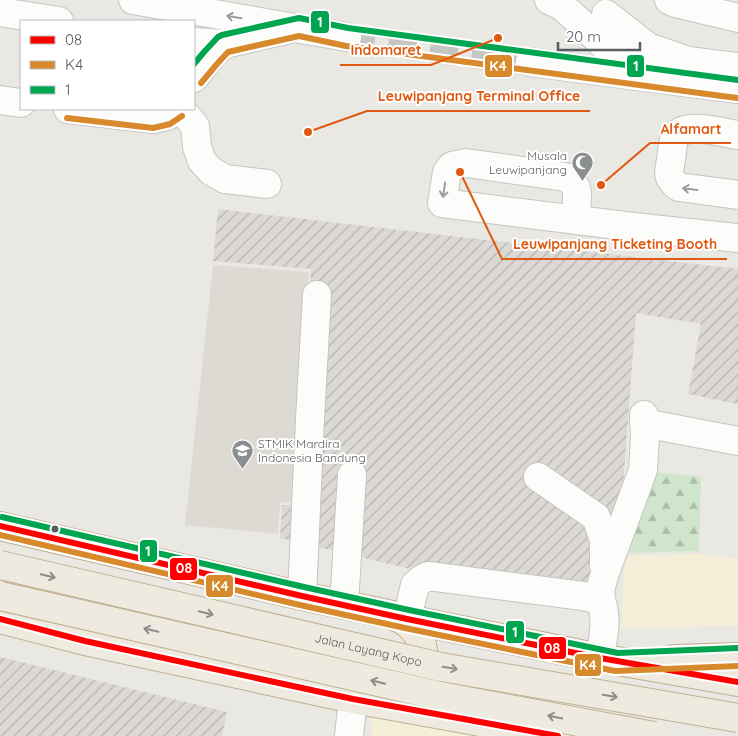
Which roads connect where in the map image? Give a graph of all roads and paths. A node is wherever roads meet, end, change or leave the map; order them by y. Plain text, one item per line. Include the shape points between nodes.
1 (133, 0) edge
2 (549, 0) edge
3 (668, 0) edge
4 (598, 5) edge
5 (0, 12) edge
6 (738, 18) edge
7 (52, 20) edge
8 (299, 28) junction
9 (347, 36) tunnel mouth
10 (195, 42) edge
11 (224, 44) junction
12 (530, 62) tunnel mouth
13 (738, 67) edge
14 (195, 77) edge
15 (651, 78) junction
16 (738, 88) edge
17 (0, 100) edge
18 (20, 103) edge
19 (76, 110) edge
20 (176, 110) edge
21 (179, 110) edge
22 (738, 135) edge
23 (266, 184) dead end
24 (738, 195) edge
25 (574, 219) dead end
26 (738, 238) edge
27 (317, 295) dead end
28 (738, 441) edge
29 (352, 475) dead end
30 (538, 477) dead end
31 (0, 526) edge
32 (0, 565) edge
33 (604, 573) junction
34 (0, 596) edge
35 (302, 596) junction
36 (601, 600) junction
37 (344, 605) junction
38 (398, 617) junction
39 (0, 620) edge
40 (738, 656) edge
41 (608, 660) junction
42 (738, 682) edge
43 (360, 701) junction
44 (738, 718) edge
45 (349, 736) edge
46 (558, 736) edge
47 (654, 736) edge

8 -> 1 street
2 - 15 street via 583,25 619,60
3 - 6 street
4 - 13 street via 648,47 688,61
5 - 7 street
8 - 9 street
8 - 11 street
10 - 11 street
11 - 14 street
12 - 15 street
15 - 16 street
17 - 18 street
19 - 20 street via 152,119 167,116
21 - 23 street via 195,126 202,161 211,171 225,179
24 -> 22 street via 678,188 668,173 675,138 683,131 694,128
25 - 26 street
27 - 35 street
28 - 33 street via 644,419 643,470
29 - 37 street
30 - 33 street via 596,517 604,540
31 - 35 highway
32 -> 44 highway, Jalan Layang Kopo, bridge via 441,667
33 - 36 street
47 -> 34 highway, bridge via 440,696
35 - 37 highway
36 - 38 street via 428,576 415,585
36 - 41 street
37 - 38 highway
38 - 41 highway
38 - 43 highway via 411,627 423,649 420,675 405,695 393,701
39 - 43 highway
40 - 41 highway
41 - 42 highway
43 - 45 street
43 - 46 highway

